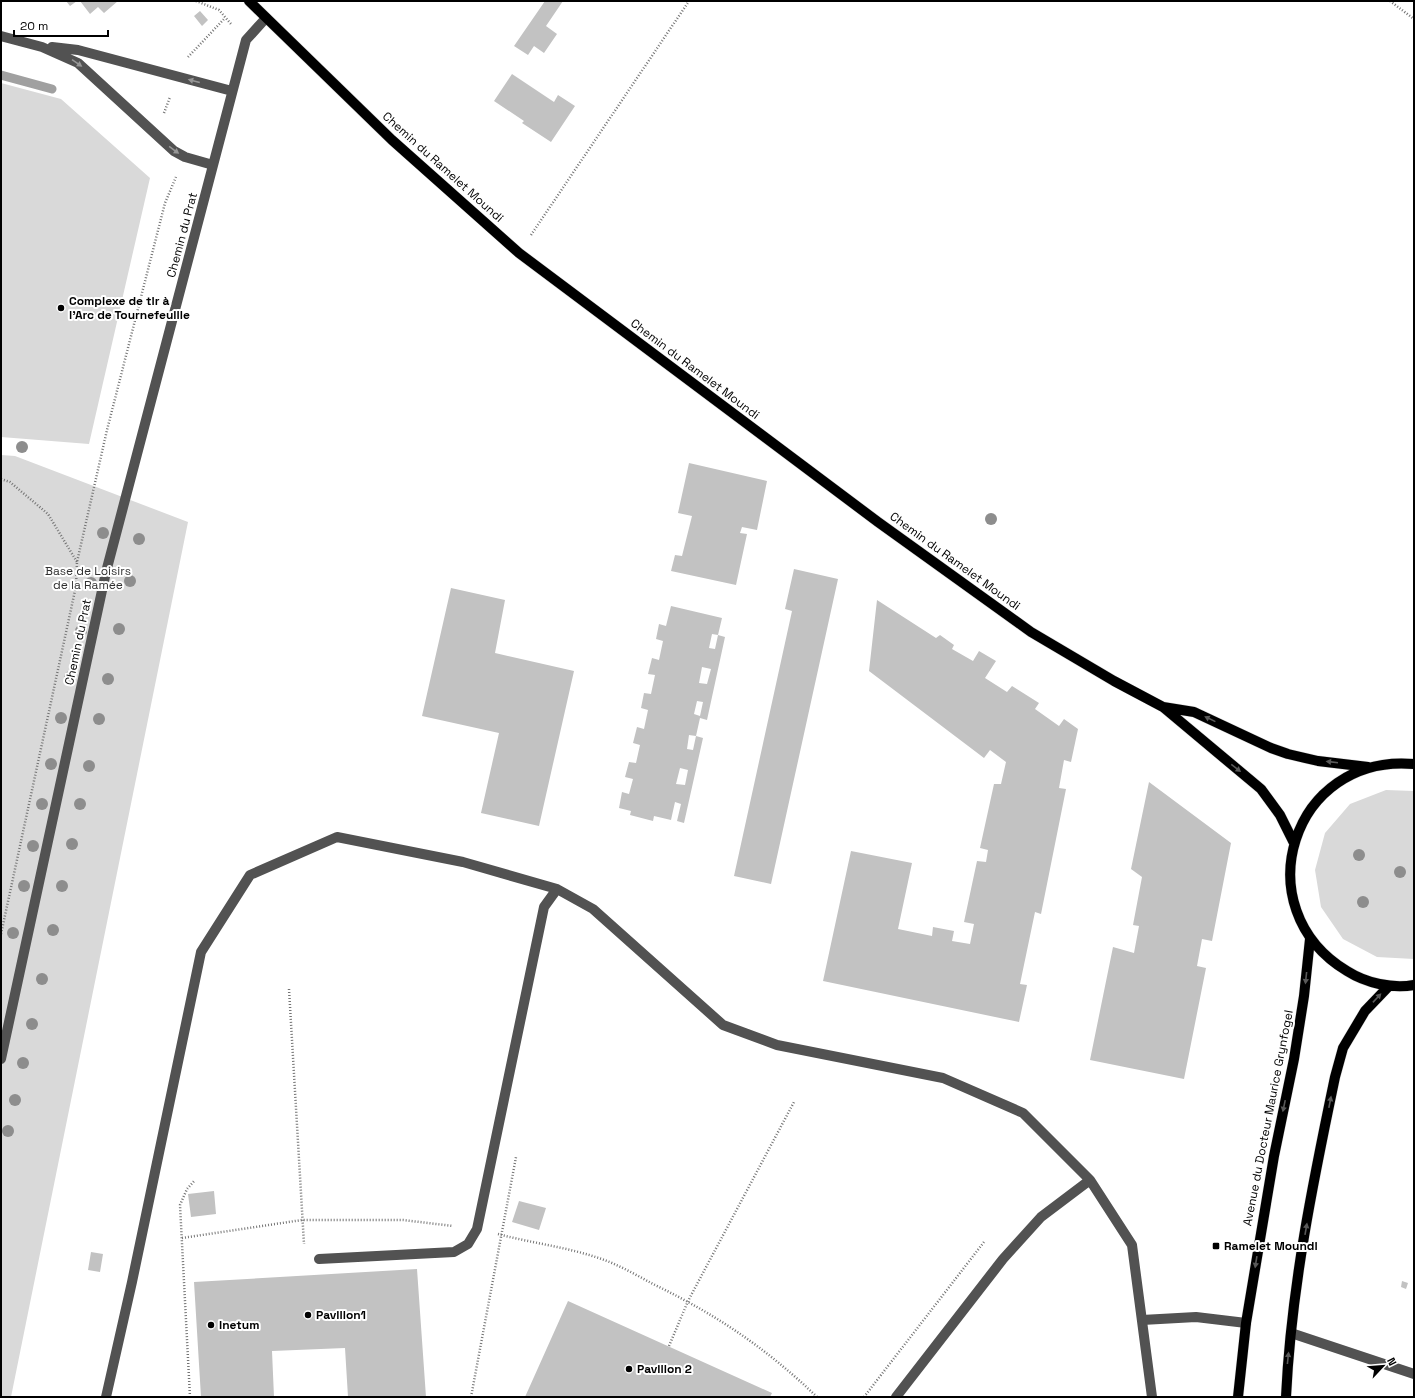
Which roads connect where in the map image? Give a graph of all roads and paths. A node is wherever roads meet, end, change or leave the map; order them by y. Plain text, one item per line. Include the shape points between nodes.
1 (196, 1) edge
2 (249, 1) edge
3 (689, 1) edge
4 (1390, 1) edge
5 (266, 18) junction
6 (1414, 19) edge
7 (1, 36) edge
8 (246, 40) junction
9 (42, 46) junction
10 (232, 91) junction
11 (213, 165) junction
12 (178, 171) dead end
13 (519, 253) junction
14 (1, 479) edge
15 (77, 562) junction
16 (1163, 707) junction
17 (1414, 764) edge
18 (1370, 767) junction
19 (1294, 843) junction
20 (557, 890) junction
21 (1, 934) edge
22 (1310, 939) junction
23 (1414, 985) edge
24 (1389, 986) junction
25 (289, 989) dead end
26 (1, 1059) edge
27 (794, 1102) dead end
28 (517, 1153) dead end
29 (195, 1180) dead end
30 (1090, 1180) junction
31 (302, 1220) junction
32 (477, 1229) junction
33 (502, 1235) junction
34 (182, 1238) junction
35 (984, 1242) dead end
36 (304, 1248) dead end
37 (319, 1259) dead end
38 (688, 1301) junction
39 (1142, 1320) junction
40 (1246, 1323) junction
41 (1290, 1333) junction
42 (669, 1346) dead end
43 (1414, 1374) edge
44 (106, 1397) edge
45 (190, 1397) edge
46 (471, 1397) edge
47 (818, 1397) edge
48 (864, 1397) edge
49 (896, 1397) edge
50 (1152, 1397) edge
51 (1238, 1397) edge
52 (1286, 1397) edge

1 - 8 path via 218,10
2 - 5 main road, Chemin du Ramelet Moundi
3 - 13 path
4 - 6 path
5 - 8 street, Chemin du Prat
5 - 13 main road, Chemin du Ramelet Moundi via 392,140
7 - 9 street
8 - 10 street, Chemin du Prat
10 -> 9 street via 78,50
9 -> 11 street via 67,57 87,70 174,151
10 - 11 street, Chemin du Prat
11 - 26 street, Chemin du Prat via 106,572
12 - 15 path via 165,203 107,430
13 - 16 main road, Chemin du Ramelet Moundi via 878,522 1031,632
14 - 15 path via 10,482 48,514
15 - 21 path via 74,594
18 -> 16 main road, Chemin du Ramelet Moundi via 1288,754 1194,712
16 -> 19 main road, Chemin du Ramelet Moundi via 1261,789 1280,815
17 - 18 main road, Chemin du Ramelet Moundi via 1397,763
18 - 19 main road, Chemin du Ramelet Moundi via 1344,778 1322,795 1305,817
19 - 22 main road, Chemin du Ramelet Moundi via 1289,877 1295,910
20 - 30 street via 593,909 724,1025 777,1045 943,1078 1023,1113
20 - 32 street via 544,907
20 - 44 street via 463,862 337,838 250,875 201,952
22 - 24 main road, Chemin du Ramelet Moundi via 1332,962 1358,978
22 -> 40 main road, Avenue du Docteur Maurice Grynfogel via 1294,1059 1274,1156
23 - 24 main road, Chemin du Ramelet Moundi
41 -> 24 main road via 1298,1273 1335,1076 1343,1048 1365,1011
25 - 31 path
27 - 38 path
28 - 33 path
29 - 34 path via 187,1189 180,1205
30 - 39 street via 1132,1245
30 - 49 street via 1041,1217 1003,1259
31 - 32 path via 403,1220
31 - 34 path
31 - 36 path
32 - 33 path
32 - 37 street via 468,1244 454,1252
33 - 38 path via 612,1263
33 - 46 path
34 - 45 path
35 - 48 path
38 - 42 path
38 - 47 path via 740,1333 789,1370
39 - 40 street via 1196,1317
39 - 50 street
40 - 51 main road, Avenue du Docteur Maurice Grynfogel
41 - 43 street
52 -> 41 main road

